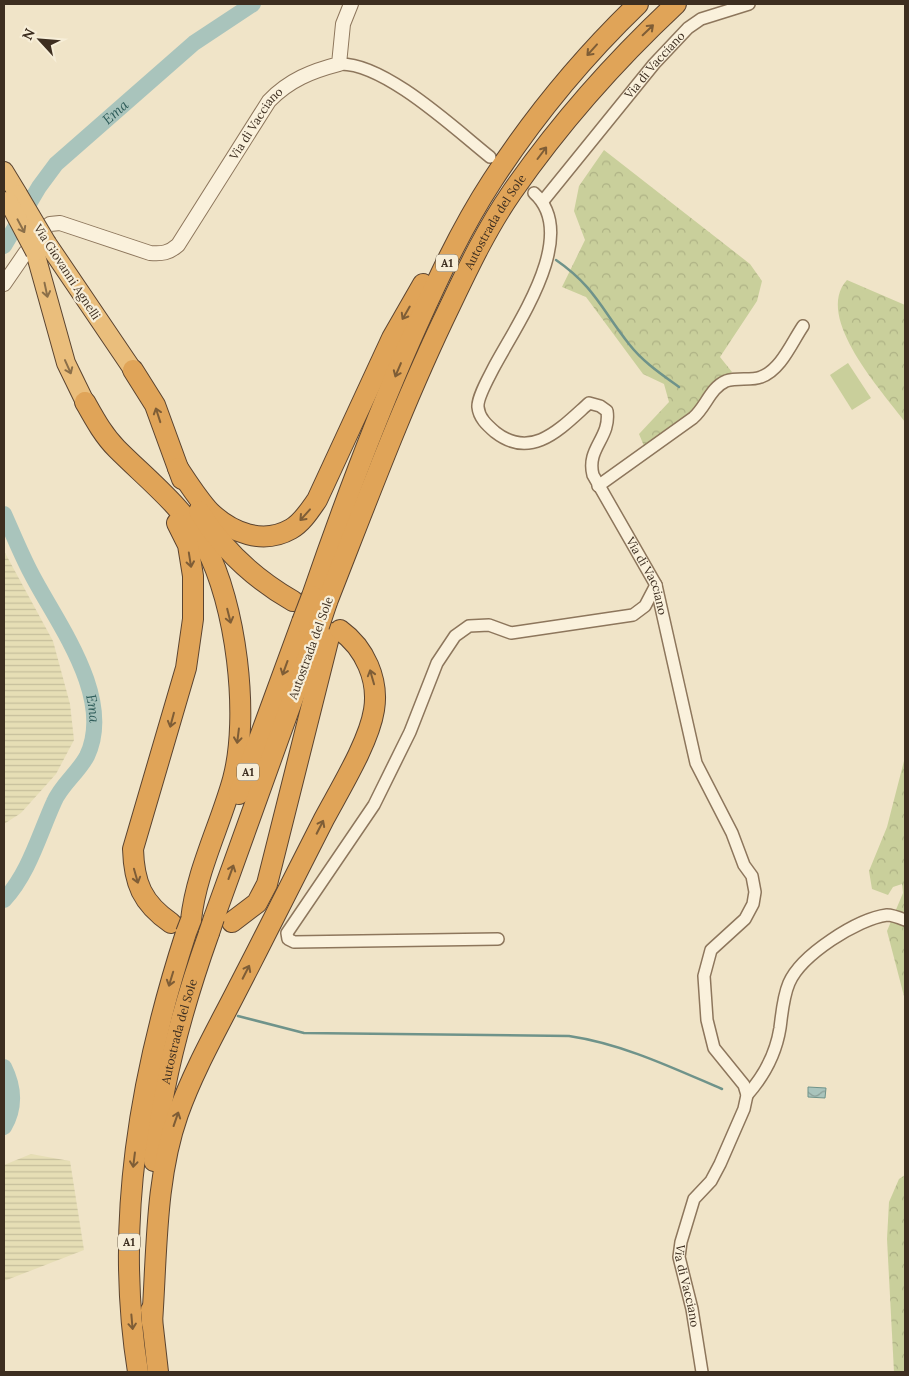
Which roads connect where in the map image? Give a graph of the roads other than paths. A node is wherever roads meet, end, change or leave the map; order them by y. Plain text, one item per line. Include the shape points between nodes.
1 (351, 4) edge
2 (638, 4) edge
3 (676, 4) edge
4 (749, 4) edge
5 (340, 64) junction
6 (572, 73) junction
7 (490, 157) dead end
8 (4, 171) edge
9 (534, 193) dead end
10 (10, 197) edge
11 (543, 201) junction
12 (38, 244) junction
13 (4, 284) edge
14 (803, 326) dead end
15 (133, 370) joint
16 (84, 402) joint
17 (178, 468) junction
18 (143, 472) junction
19 (598, 486) junction
20 (656, 585) junction
21 (320, 615) junction
22 (905, 920) edge
23 (219, 924) junction
24 (182, 925) junction
25 (498, 939) dead end
26 (747, 1095) junction
27 (152, 1323) junction
28 (138, 1372) edge
29 (158, 1372) edge
30 (702, 1372) edge

1 - 5 street via 343,24
2 -> 6 highway, Autostrada del Sole / A1
21 -> 3 highway, Autostrada del Sole / A1 via 386,450 478,249 512,192 585,97 615,62
4 - 11 street, Via di Vacciano via 701,19 688,28 654,64
5 - 7 street, Via di Vacciano via 347,63 384,77 405,90
5 - 12 street, Via di Vacciano via 314,71 289,83 269,101 178,245 168,252 137,249 60,223 50,224
6 -> 17 highway via 531,112 467,205 392,338 308,513 292,529 252,536 231,528 212,514
6 -> 21 highway, Autostrada del Sole / A1 via 492,182 468,220 437,283 356,471
8 - 10 highway, Via Giovanni Agnelli
9 - 11 street, Via di Vacciano
10 - 12 highway, Via Giovanni Agnelli, bridge
11 - 19 street, Via di Vacciano via 550,215 552,231 548,260 486,383 478,407 483,421 502,437 527,445 544,439 589,403 600,406 607,411 609,423 590,464
12 - 13 street
12 - 15 highway, Via Giovanni Agnelli
12 -> 16 highway, Via Giovanni Agnelli via 66,363
14 - 19 street via 770,372 760,378 727,381 712,392 702,410 693,418
17 -> 15 highway via 155,406
16 - 18 highway via 106,436
17 - 21 highway via 204,520 226,549 251,572
18 -> 24 highway via 176,505 205,546 226,601 235,638 240,688 240,725 234,776
18 -> 24 highway via 175,518 188,545 193,576 193,619 186,668 133,849 134,872 149,905
19 - 20 street, Via di Vacciano
20 - 25 street via 644,606 633,615 511,633 489,625 469,626 455,636 437,663 410,732 374,805 287,933 288,939 294,942
20 - 26 street, Via di Vacciano via 696,763 732,833 756,892 745,920 711,950 704,976 707,1020 714,1048 744,1085
23 -> 21 highway, Autostrada del Sole / A1
21 - 23 highway via 295,767 272,869 256,902
21 -> 24 highway, Autostrada del Sole / A1
27 -> 21 highway via 162,1186 179,1111 201,1060 349,771 373,716 375,694 363,654
22 - 26 street, Via di Vacciano via 888,915 860,924 825,945 803,964 789,982 770,1062
23 - 27 highway, Autostrada del Sole / A1 via 194,976 174,1053 155,1149 148,1264
24 -> 28 highway, Autostrada del Sole / A1 via 140,1112 130,1188 129,1286
26 - 30 street, Via di Vacciano via 720,1164 711,1181 694,1199 680,1250
27 - 29 highway, Autostrada del Sole / A1

